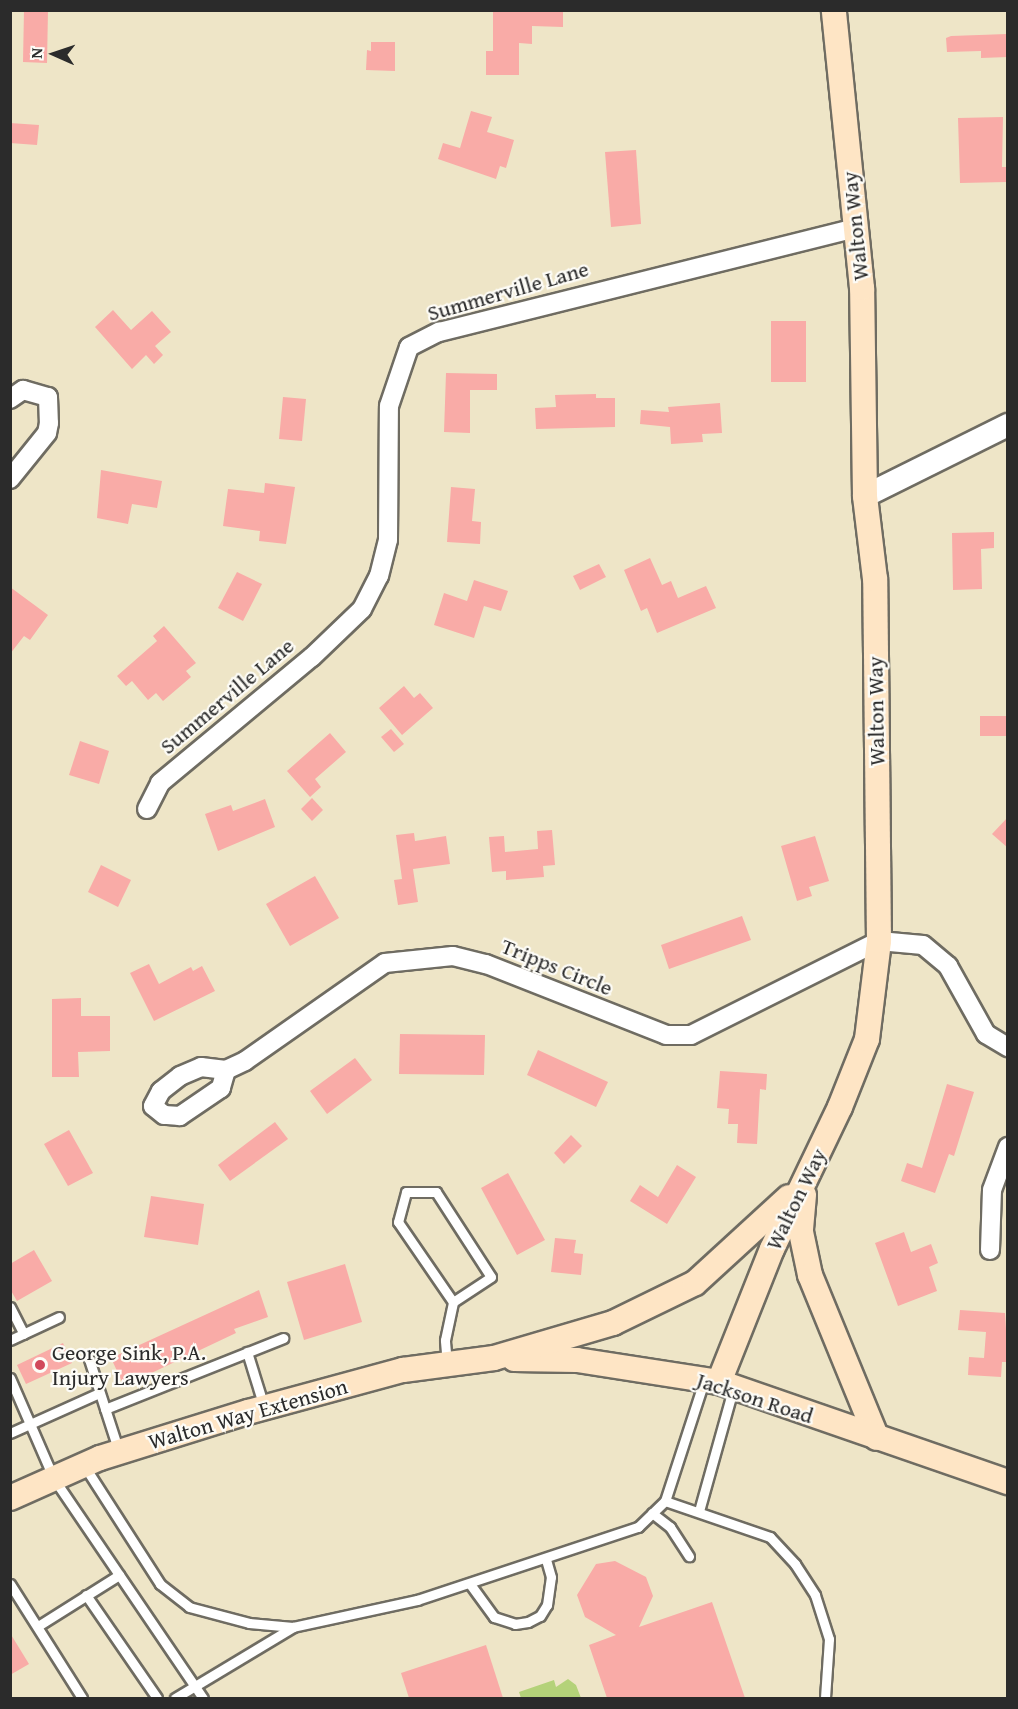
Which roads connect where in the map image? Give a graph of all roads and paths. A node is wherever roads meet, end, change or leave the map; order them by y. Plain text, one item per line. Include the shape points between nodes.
1 (834, 10) edge
2 (856, 228) junction
3 (10, 399) edge
4 (1008, 425) edge
5 (10, 479) edge
6 (865, 496) junction
7 (147, 809) dead end
8 (879, 941) junction
9 (1008, 1047) edge
10 (226, 1070) dead end
11 (1008, 1147) edge
12 (805, 1180) junction
13 (990, 1250) dead end
14 (453, 1302) junction
15 (10, 1307) edge
16 (59, 1317) dead end
17 (24, 1334) junction
18 (283, 1338) dead end
19 (10, 1340) edge
20 (247, 1352) junction
21 (494, 1358) junction
22 (88, 1359) dead end
23 (447, 1364) junction
24 (10, 1378) edge
25 (719, 1383) junction
26 (99, 1393) junction
27 (264, 1407) junction
28 (105, 1409) junction
29 (31, 1424) junction
30 (10, 1433) edge
31 (877, 1438) junction
32 (119, 1452) junction
33 (84, 1465) junction
34 (54, 1479) junction
35 (1008, 1482) edge
36 (10, 1498) edge
37 (665, 1501) junction
38 (699, 1511) junction
39 (652, 1513) junction
40 (689, 1556) dead end
41 (546, 1560) junction
42 (120, 1575) junction
43 (10, 1584) edge
44 (470, 1584) junction
45 (86, 1595) junction
46 (38, 1626) junction
47 (293, 1626) junction
48 (195, 1686) junction
49 (82, 1698) edge
50 (157, 1698) edge
51 (175, 1698) edge
52 (203, 1698) edge
53 (825, 1698) edge

1 - 2 main road, Walton Way
2 - 6 main road, Walton Way via 862,288
2 - 7 street, Summerville Lane via 439,332 409,347 389,406 388,540 379,576 362,609 312,657 160,783
3 - 5 street via 23,390 48,397 49,423 46,433
4 - 6 street
6 - 8 main road, Walton Way via 874,579
8 - 9 street via 923,945 948,966 986,1034
8 - 10 street, Tripps Circle via 692,1035 666,1035 453,956 385,963
8 - 12 main road, Walton Way via 867,1039
11 - 13 street via 992,1190
12 - 21 main road via 695,1284 613,1323
12 - 25 main road, Walton Way via 772,1249
12 - 31 main road via 801,1232 810,1275
14 - 14 lane via 398,1222 406,1192 436,1192 491,1278
14 - 23 lane via 445,1340
15 - 17 lane
16 - 17 lane
17 - 19 lane
18 - 20 lane
20 - 27 lane
20 - 28 lane
21 - 23 main road, Walton Way Extension
21 - 25 main road, Jackson Road via 577,1360
22 - 26 lane
23 - 27 main road, Walton Way Extension via 403,1370
24 - 29 lane
25 - 31 main road, Jackson Road
25 - 37 lane
25 - 38 lane
26 - 28 lane
26 - 29 lane
27 - 32 main road, Walton Way Extension
28 - 32 lane
29 - 30 lane
29 - 34 lane
31 - 35 main road, Jackson Road
32 - 33 main road, Walton Way Extension
33 - 34 main road, Walton Way Extension
33 - 47 lane via 154,1577 182,1601 215,1616
34 - 36 main road, Walton Way Extension
34 - 42 lane
37 - 38 lane
37 - 39 lane
38 - 53 lane via 770,1537 795,1564 815,1595 829,1639
39 - 40 lane via 670,1527
39 - 41 lane via 638,1527
41 - 44 lane
41 - 44 lane via 550,1577 547,1605 540,1616 528,1622 515,1624 494,1617
42 - 45 lane
42 - 48 lane
43 - 46 lane
44 - 47 lane via 417,1600
45 - 46 lane
45 - 50 lane
46 - 49 lane
47 - 48 lane
48 - 51 lane
48 - 52 lane

